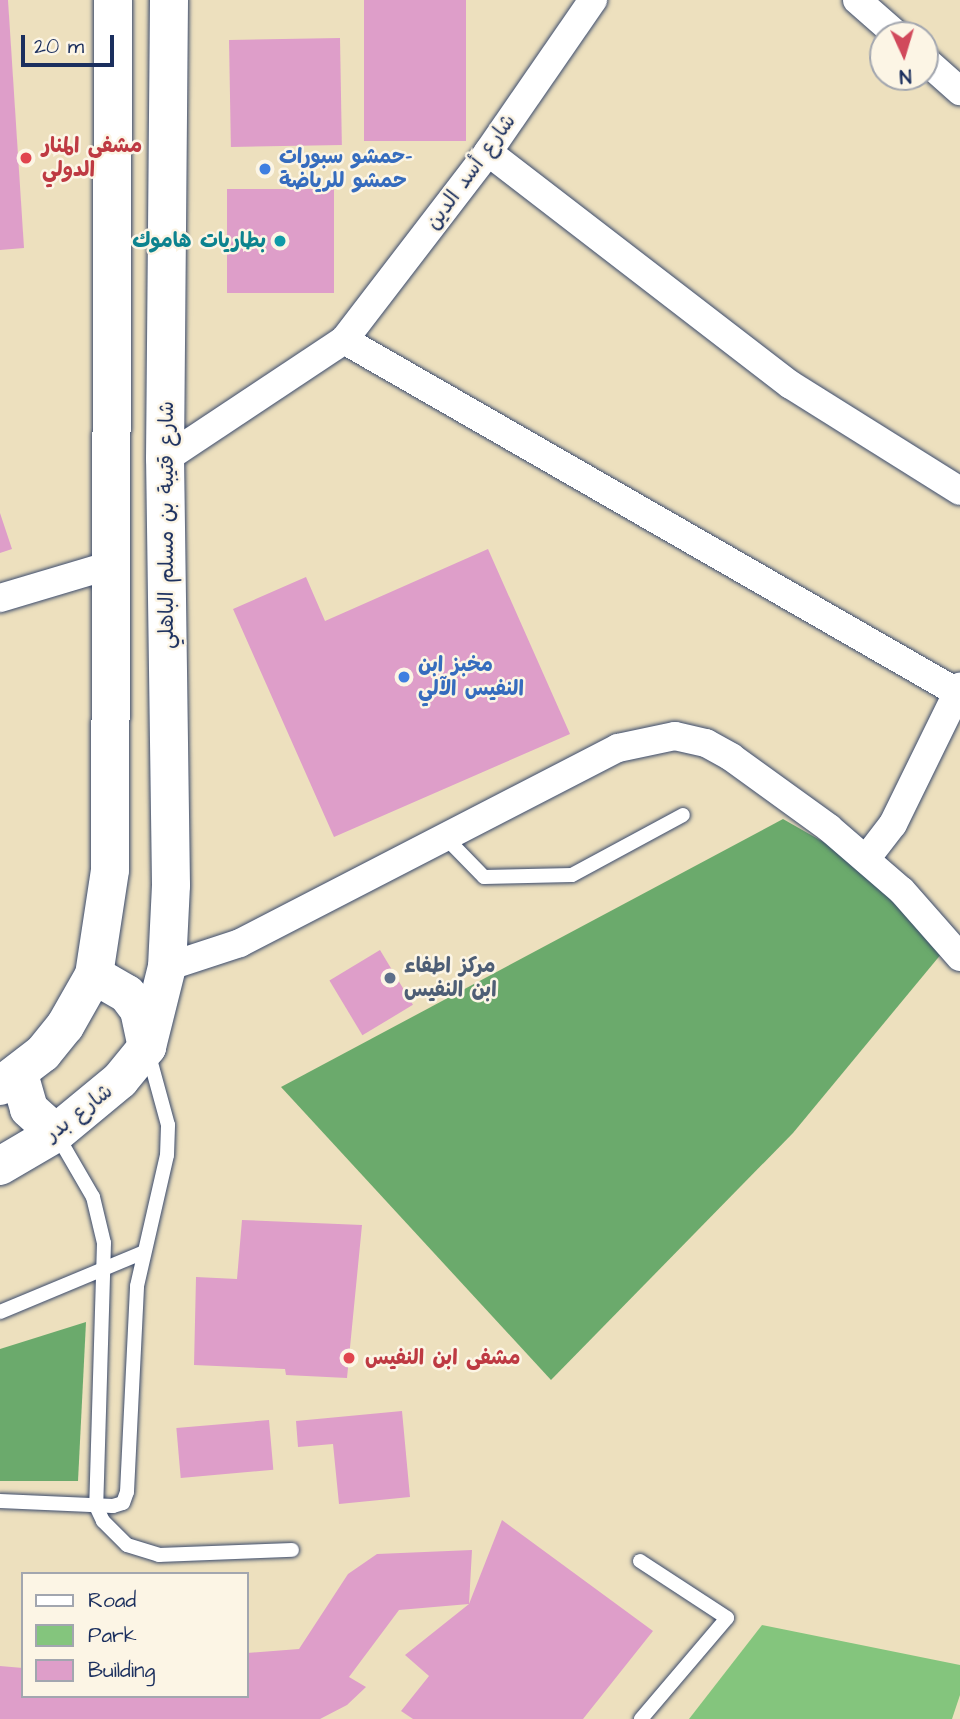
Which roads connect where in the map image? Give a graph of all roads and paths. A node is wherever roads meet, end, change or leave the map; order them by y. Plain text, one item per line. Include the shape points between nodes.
1 (113, 0) edge
2 (169, 0) edge
3 (593, 0) edge
4 (857, 0) edge
5 (881, 21) edge
6 (939, 72) edge
7 (960, 91) edge
8 (488, 152) junction
9 (344, 340) junction
10 (165, 459) junction
11 (960, 491) edge
12 (111, 565) junction
13 (0, 598) edge
14 (959, 691) edge
15 (683, 815) dead end
16 (445, 837) junction
17 (866, 859) junction
18 (960, 957) edge
19 (167, 967) junction
20 (94, 975) junction
21 (147, 1047) junction
22 (9, 1080) edge
23 (57, 1133) junction
24 (0, 1166) edge
25 (142, 1253) junction
26 (104, 1267) junction
27 (0, 1312) edge
28 (0, 1501) edge
29 (96, 1506) junction
30 (292, 1550) dead end
31 (640, 1561) dead end
32 (641, 1719) edge

1 - 12 main road
2 - 10 main road, شارع قتيبة بن مسلم الباهلي
3 - 8 street, شارع أسد الدين
4 - 5 street
6 - 7 street
8 - 9 street, شارع أسد الدين
8 - 11 street via 791,385
9 - 10 street, شارع أسد الدين
9 - 14 street
10 - 19 main road, شارع قتيبة بن مسلم الباهلي via 171,885
12 - 13 street
12 - 20 main road via 110,870
14 - 17 street via 893,824
15 - 16 lane via 572,875 484,877
16 - 17 street via 618,748 675,736 706,743 731,757
16 - 19 street via 240,943
17 - 18 street via 902,891
19 - 21 main road, شارع قتيبة بن مسلم الباهلي
20 - 21 main road via 127,994 139,1010
20 - 22 main road via 65,1026
21 - 23 main road, شارع بدر via 120,1080
21 - 25 lane via 168,1125 167,1155
22 - 23 main road via 29,1109
23 - 24 main road, شارع بدر
23 - 26 lane via 98,1209
25 - 26 lane
25 - 29 lane via 127,1492 123,1503
26 - 27 lane
26 - 29 lane
28 - 29 lane
29 - 30 lane via 114,1534 159,1555
31 - 32 lane via 727,1618

